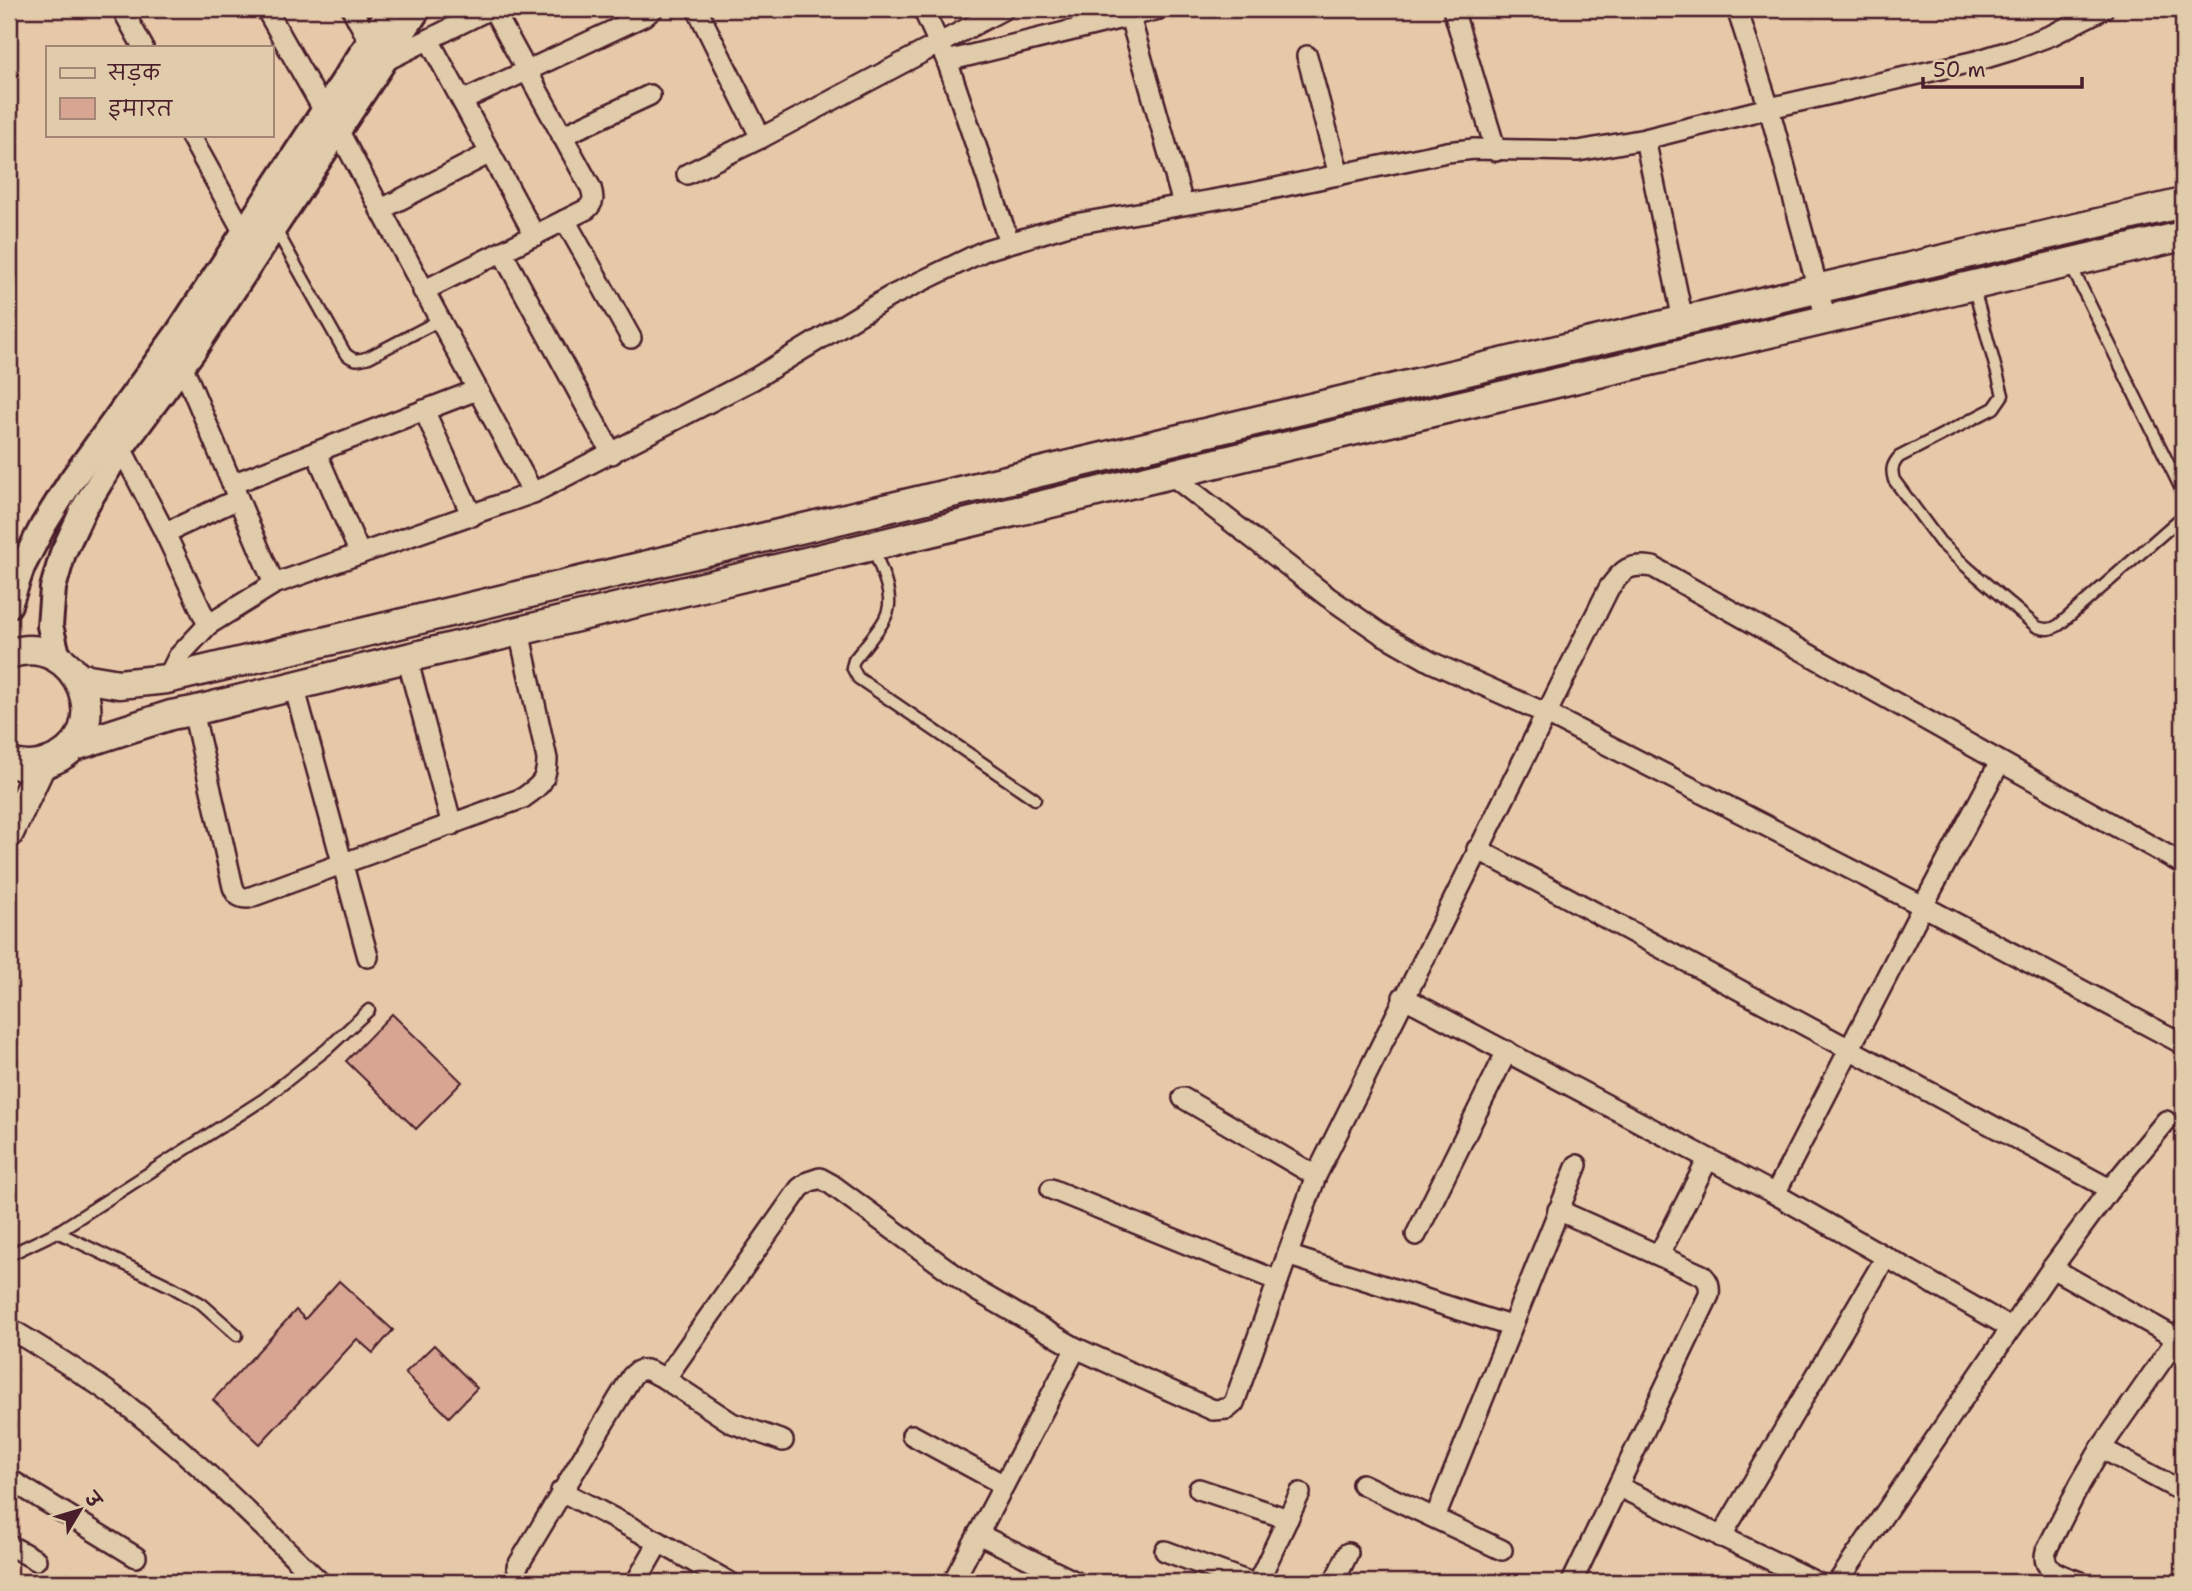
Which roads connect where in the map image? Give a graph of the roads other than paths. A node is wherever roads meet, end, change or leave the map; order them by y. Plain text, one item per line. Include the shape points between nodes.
1 (122, 9) edge
2 (266, 9) edge
3 (352, 9) edge
4 (391, 9) edge
5 (418, 9) edge
6 (491, 9) edge
7 (653, 9) edge
8 (696, 9) edge
9 (923, 9) edge
10 (1004, 9) edge
11 (1159, 9) edge
12 (1452, 9) edge
13 (1737, 9) edge
14 (2103, 9) edge
15 (1130, 17) junction
16 (429, 40) junction
17 (939, 42) junction
18 (142, 46) edge
19 (376, 52) junction
20 (1307, 56) dead end
21 (947, 61) junction
22 (526, 69) junction
23 (650, 95) dead end
24 (462, 101) junction
25 (1769, 108) junction
26 (331, 121) junction
27 (191, 136) edge
28 (562, 136) junction
29 (761, 138) junction
30 (1645, 139) junction
31 (1496, 150) junction
32 (490, 153) junction
33 (687, 174) dead end
34 (1339, 175) junction
35 (2183, 203) edge
36 (1183, 204) junction
37 (380, 210) junction
38 (565, 220) junction
39 (2100, 222) junction
40 (274, 228) junction
41 (244, 233) junction
42 (536, 236) junction
43 (2183, 236) edge
44 (1009, 242) junction
45 (502, 252) junction
46 (2106, 254) junction
47 (2070, 264) junction
48 (1973, 285) junction
49 (1819, 288) junction
50 (423, 291) junction
51 (1826, 319) junction
52 (440, 320) junction
53 (1683, 320) junction
54 (631, 338) dead end
55 (1506, 362) junction
56 (183, 367) junction
57 (477, 390) junction
58 (1513, 393) junction
59 (424, 410) junction
60 (121, 448) junction
61 (316, 452) junction
62 (1125, 452) junction
63 (612, 454) junction
64 (1170, 474) junction
65 (1132, 483) junction
66 (235, 492) junction
67 (2183, 493) edge
68 (533, 494) junction
69 (472, 516) junction
70 (2183, 516) edge
71 (165, 533) junction
72 (872, 546) junction
73 (360, 554) junction
74 (274, 584) junction
75 (9, 605) edge
76 (208, 625) junction
77 (519, 631) junction
78 (9, 654) edge
79 (407, 658) junction
80 (68, 667) junction
81 (167, 679) junction
82 (294, 686) junction
83 (193, 712) junction
84 (1545, 713) junction
85 (72, 747) junction
86 (9, 762) edge
87 (2000, 762) junction
88 (41, 765) junction
89 (1035, 799) dead end
90 (452, 825) junction
91 (9, 833) edge
92 (1477, 849) junction
93 (342, 864) junction
94 (2183, 864) edge
95 (1923, 906) junction
96 (368, 957) dead end
97 (1404, 997) junction
98 (369, 1010) dead end
99 (2183, 1044) edge
100 (1850, 1048) junction
101 (1507, 1051) junction
102 (1183, 1098) dead end
103 (2166, 1121) dead end
104 (1708, 1159) junction
105 (1577, 1165) dead end
106 (1316, 1176) junction
107 (1051, 1189) dead end
108 (2110, 1189) junction
109 (1775, 1194) junction
110 (1558, 1210) junction
111 (57, 1232) junction
112 (1416, 1235) dead end
113 (9, 1255) edge
114 (1287, 1255) junction
115 (1659, 1255) junction
116 (1886, 1257) junction
117 (2052, 1268) junction
118 (1278, 1281) junction
119 (1510, 1326) junction
120 (9, 1328) edge
121 (2011, 1328) junction
122 (237, 1335) dead end
123 (2181, 1337) edge
124 (1076, 1348) junction
125 (665, 1380) junction
126 (912, 1435) dead end
127 (783, 1441) dead end
128 (2101, 1448) junction
129 (9, 1479) edge
130 (1362, 1484) dead end
131 (1004, 1485) junction
132 (1619, 1487) junction
133 (1199, 1489) dead end
134 (561, 1491) junction
135 (2183, 1492) edge
136 (1300, 1493) dead end
137 (1434, 1518) junction
138 (1288, 1519) junction
139 (978, 1534) junction
140 (1721, 1538) junction
141 (659, 1542) junction
142 (9, 1545) edge
143 (1502, 1549) dead end
144 (1165, 1551) dead end
145 (1348, 1553) dead end
146 (136, 1557) dead end
147 (36, 1560) dead end
148 (517, 1567) dead end
149 (320, 1582) edge
150 (636, 1582) edge
151 (729, 1582) edge
152 (953, 1582) edge
153 (1076, 1582) edge
154 (1249, 1582) edge
155 (1258, 1582) edge
156 (1334, 1582) edge
157 (1572, 1582) edge
158 (1816, 1582) edge
159 (1838, 1582) edge
160 (2080, 1582) edge

1 - 18 street
2 - 26 street
3 - 19 street
4 - 19 street
5 - 19 street
6 - 16 street
6 - 22 street
7 - 22 street
8 - 29 street
9 - 17 street
10 - 17 street
11 - 15 street
12 - 31 street
13 - 25 street
14 - 25 street via 2012,51
15 - 21 street
15 - 36 street
16 - 19 street
16 - 24 street
17 - 21 street
17 - 29 street
19 - 26 street
20 - 34 street
21 - 44 street
22 - 24 street
22 - 28 street
23 - 28 street
24 - 32 street
25 - 30 street
25 - 49 street
26 - 37 street
26 - 40 street
26 - 41 street
27 - 41 street
28 - 38 street via 594,198 587,209
29 - 33 street
30 - 31 street via 1578,151
30 - 53 street
31 - 34 street via 1447,152
32 - 37 street
32 - 42 street
34 - 36 street
35 - 39 main road
36 - 44 street via 1069,225
37 - 50 street
38 - 42 street
38 - 54 street
39 - 46 main road
39 - 49 main road
40 - 52 lane via 352,359 369,357
40 - 56 street
41 - 75 street via 71,481 22,567
42 - 45 street
43 - 46 main road
44 - 63 street via 889,297 754,379
45 - 50 street
45 - 63 street
46 - 47 main road
47 - 48 main road
47 - 67 lane
48 - 51 main road
48 - 70 lane via 2003,395 1994,408 1899,457 1891,471 1940,542 2045,630 2059,625
49 - 51 street
49 - 53 main road
50 - 52 street
51 - 58 main road
52 - 57 street
53 - 55 main road
55 - 58 main road
55 - 62 main road
56 - 60 street
56 - 66 street
57 - 59 street
57 - 68 street
58 - 64 main road
59 - 61 street
59 - 69 street
60 - 71 street
60 - 80 street via 84,508 53,588 50,626
61 - 66 street
61 - 73 street
62 - 65 main road
62 - 81 main road
63 - 68 street
64 - 65 main road
64 - 84 street via 1380,633 1431,662
65 - 72 main road
66 - 71 street
66 - 74 street
68 - 69 street
69 - 73 street
71 - 76 street
72 - 77 main road
72 - 89 lane via 889,590 890,612 854,660 854,672
73 - 74 street
74 - 76 street
76 - 81 street via 178,657
77 - 79 main road
77 - 90 street via 547,773 539,787 523,798
78 - 80 main road via 43,652
79 - 82 main road
79 - 90 street
80 - 81 main road via 119,684
80 - 85 main road via 84,691 87,705 86,721
82 - 83 main road
82 - 93 street
83 - 85 main road
83 - 93 street via 236,894 248,898
84 - 87 street via 1609,588 1620,573 1638,564 1653,567
84 - 92 street
84 - 95 street
85 - 88 main road
86 - 88 main road
87 - 94 street
87 - 95 street
88 - 91 main road
90 - 93 street
92 - 97 street
92 - 100 street
93 - 96 street
95 - 99 street
95 - 100 street
97 - 101 street
97 - 106 street
98 - 111 lane via 264,1099
100 - 108 street
100 - 109 street
101 - 104 street
101 - 112 street
102 - 106 street
103 - 108 street
104 - 109 street
104 - 115 street
105 - 110 street
106 - 114 street
107 - 118 street
108 - 117 street
109 - 116 street
110 - 115 street
110 - 119 street
111 - 113 lane
111 - 122 lane via 202,1304
114 - 118 street
114 - 119 street
115 - 132 street via 1702,1275 1708,1280 1709,1295
116 - 121 street
116 - 140 street
117 - 121 street
117 - 123 street
118 - 124 street via 1237,1397 1227,1409 1213,1410
119 - 137 street
120 - 149 street via 122,1402
121 - 159 street
123 - 128 street
124 - 125 street via 977,1291 820,1178 800,1188
124 - 131 street
125 - 127 street via 732,1423
125 - 134 street via 650,1370 637,1370
126 - 131 street
128 - 135 street
128 - 160 street via 2044,1558 2052,1571
129 - 146 street
130 - 137 street
131 - 139 street
132 - 140 street
132 - 157 street
133 - 138 street
134 - 141 street
134 - 148 street
136 - 138 street
137 - 143 street
138 - 155 street
139 - 152 street
139 - 153 street
140 - 158 street
141 - 150 street
141 - 151 street
142 - 147 street
144 - 154 street
145 - 156 street

